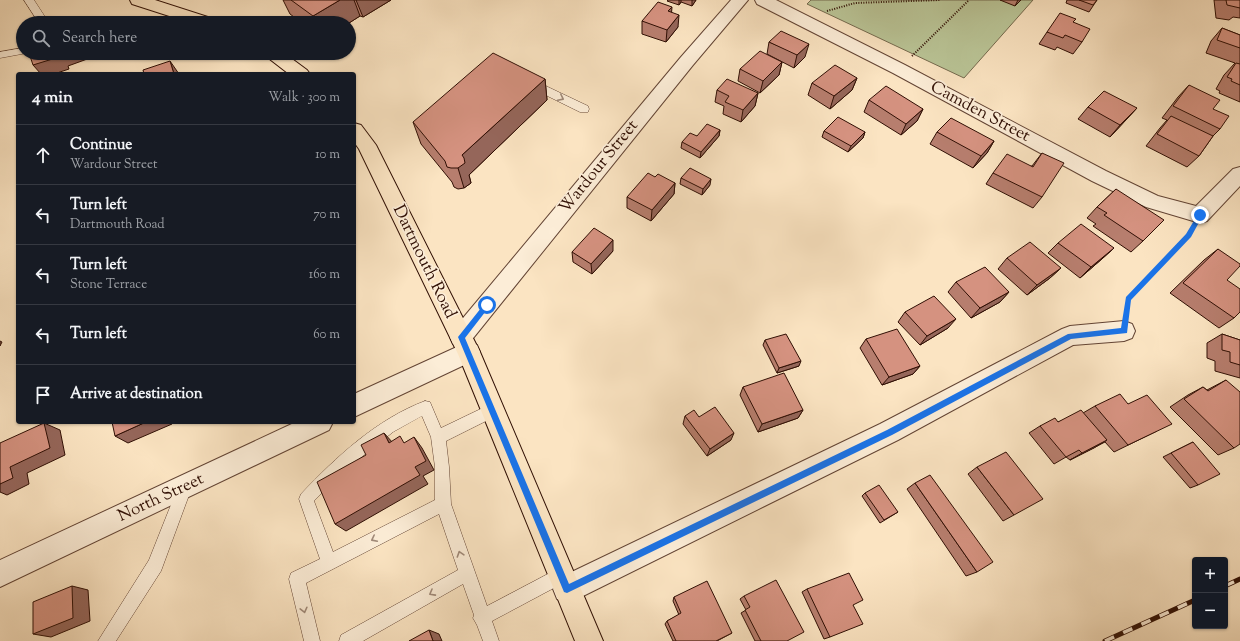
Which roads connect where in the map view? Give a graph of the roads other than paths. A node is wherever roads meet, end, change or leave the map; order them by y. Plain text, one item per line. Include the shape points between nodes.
1 (29, 0) edge
2 (138, 0) edge
3 (740, 0) edge
4 (763, 0) edge
5 (39, 16) edge
6 (187, 16) edge
7 (16, 52) edge
8 (0, 55) edge
9 (282, 60) edge
10 (298, 72) edge
11 (524, 80) edge
12 (584, 109) dead end
13 (356, 132) edge
14 (1239, 177) edge
15 (1124, 331) road end
16 (465, 344) junction
17 (356, 405) edge
18 (493, 410) junction
19 (317, 424) edge
20 (438, 437) junction
21 (185, 486) junction
22 (443, 504) junction
23 (329, 562) junction
24 (0, 574) edge
25 (466, 574) junction
26 (564, 582) junction
27 (481, 618) junction
28 (106, 641) edge
29 (312, 641) edge
30 (347, 641) edge
31 (491, 641) edge
32 (590, 641) edge

1 - 5 lane
2 - 6 main road
3 - 16 street, Wardour Street via 687,61
4 - 14 street, Camden Street via 1153,202 1200,215
7 - 8 lane
9 - 10 main road
11 -> 12 lane
13 - 16 main road, Dartmouth Road via 367,145
15 - 26 street via 1070,336 889,432
16 - 17 street
16 - 18 main road, Dartmouth Road
18 - 20 lane
18 - 26 main road, Dartmouth Road
19 - 21 street, North Street
20 - 22 lane
20 - 23 lane via 425,407 388,427 335,470 306,499
21 - 24 street, North Street
21 - 28 lane via 155,565
22 -> 23 lane
25 -> 22 lane
23 -> 29 lane via 297,579
25 - 27 lane
25 -> 30 lane
26 - 27 lane
26 - 32 main road, Dartmouth Road
27 - 31 lane

